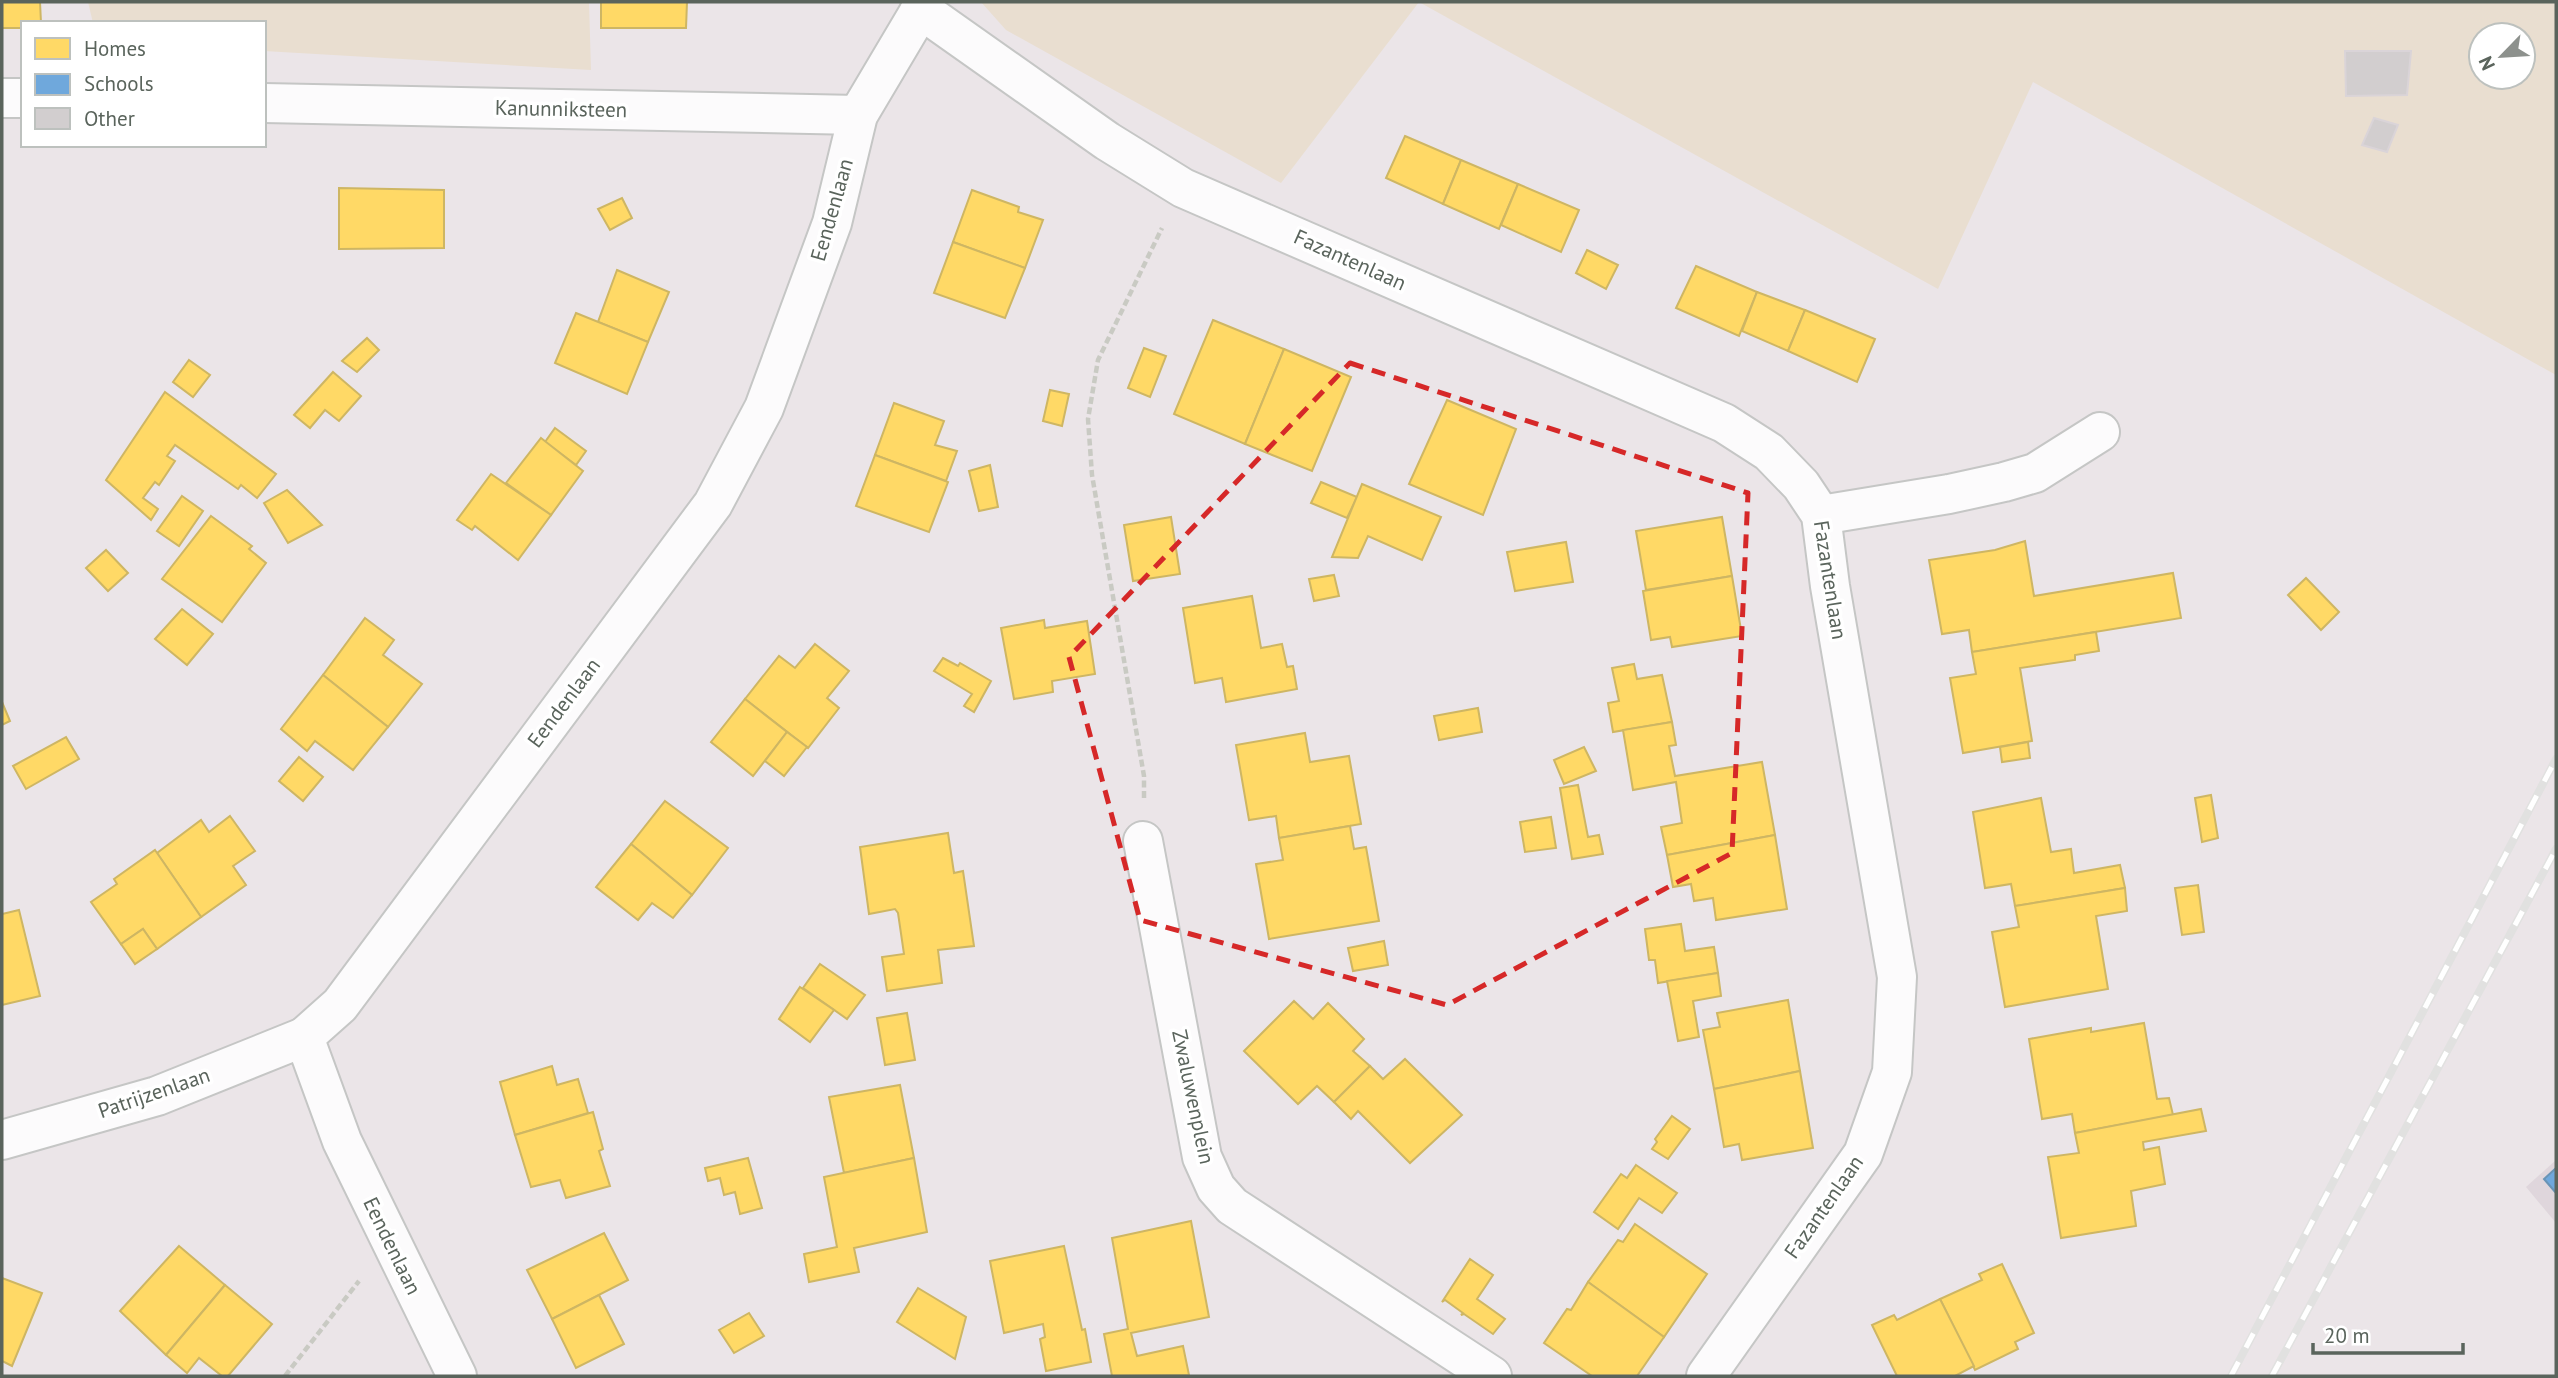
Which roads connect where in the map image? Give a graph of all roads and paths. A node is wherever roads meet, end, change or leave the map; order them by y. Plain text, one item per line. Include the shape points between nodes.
1 (922, 5) edge
2 (2, 98) edge
3 (21, 98) edge
4 (266, 103) edge
5 (858, 116) junction
6 (1157, 237) dead end
7 (2100, 432) dead end
8 (1821, 514) junction
9 (1143, 841) joint
10 (304, 1037) junction
11 (2, 1140) edge
12 (390, 1242) junction
13 (285, 1376) edge
14 (457, 1376) edge
15 (1492, 1376) edge
16 (1706, 1376) edge

1 - 5 street, Eendenlaan
1 - 8 street, Fazantenlaan via 1107,141 1183,188 1724,423 1769,452
2 - 3 street
4 - 5 street, Kanunniksteen
5 - 10 street, Eendenlaan via 832,223 764,408 713,504 340,1005
6 - 9 path via 1098,360 1088,419 1092,475 1144,776
7 - 8 street via 2035,472 2004,482
8 - 16 street, Fazantenlaan via 1897,977 1892,1072 1863,1154
9 - 15 street, Zwaluwenplein via 1202,1157 1216,1188 1232,1206
10 - 11 street, Patrijzenlaan via 157,1096
10 - 12 street, Eendenlaan via 342,1140
12 - 13 path
12 - 14 street, Eendenlaan

